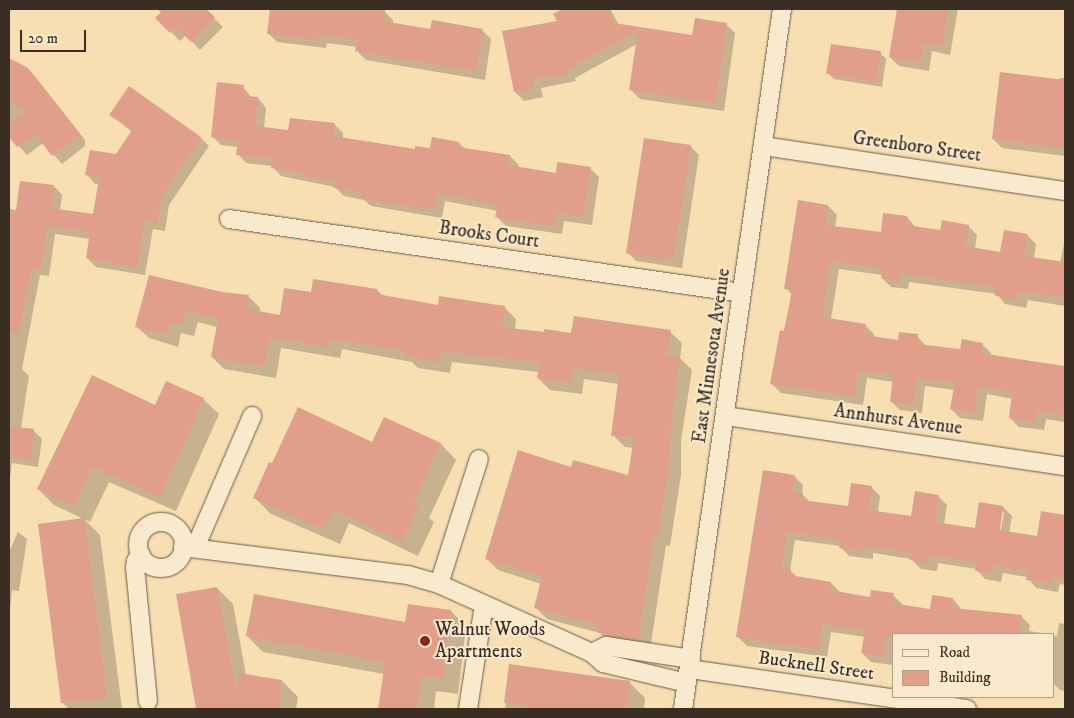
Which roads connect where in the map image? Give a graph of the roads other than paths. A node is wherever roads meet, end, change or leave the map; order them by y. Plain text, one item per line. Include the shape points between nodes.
1 (782, 9) edge
2 (763, 146) junction
3 (1065, 191) edge
4 (229, 219) dead end
5 (742, 293) junction
6 (252, 416) dead end
7 (725, 416) junction
8 (480, 459) dead end
9 (1065, 466) edge
10 (189, 547) junction
11 (141, 556) junction
12 (439, 584) junction
13 (484, 605) junction
14 (592, 653) junction
15 (689, 670) junction
16 (148, 701) dead end
17 (468, 709) edge
18 (683, 709) edge
19 (967, 709) edge

1 - 2 street, East Minnesota Avenue
2 - 3 street, Greenboro Street
2 - 5 street, East Minnesota Avenue
4 - 5 street, Brooks Court
5 - 7 street, East Minnesota Avenue
6 - 10 street
7 - 9 street, Annhurst Avenue
7 - 15 street, East Minnesota Avenue
8 - 12 street
10 - 11 street via 178,561 165,568 151,566
10 - 11 street via 174,526 152,524 141,534 138,549
10 - 12 street via 408,575
11 - 16 street via 135,567
12 - 13 street
13 - 14 street
13 - 17 street
14 - 15 street via 603,663 619,668
14 - 15 street via 606,646
15 - 18 street, East Minnesota Avenue
15 - 19 street, Bucknell Street

